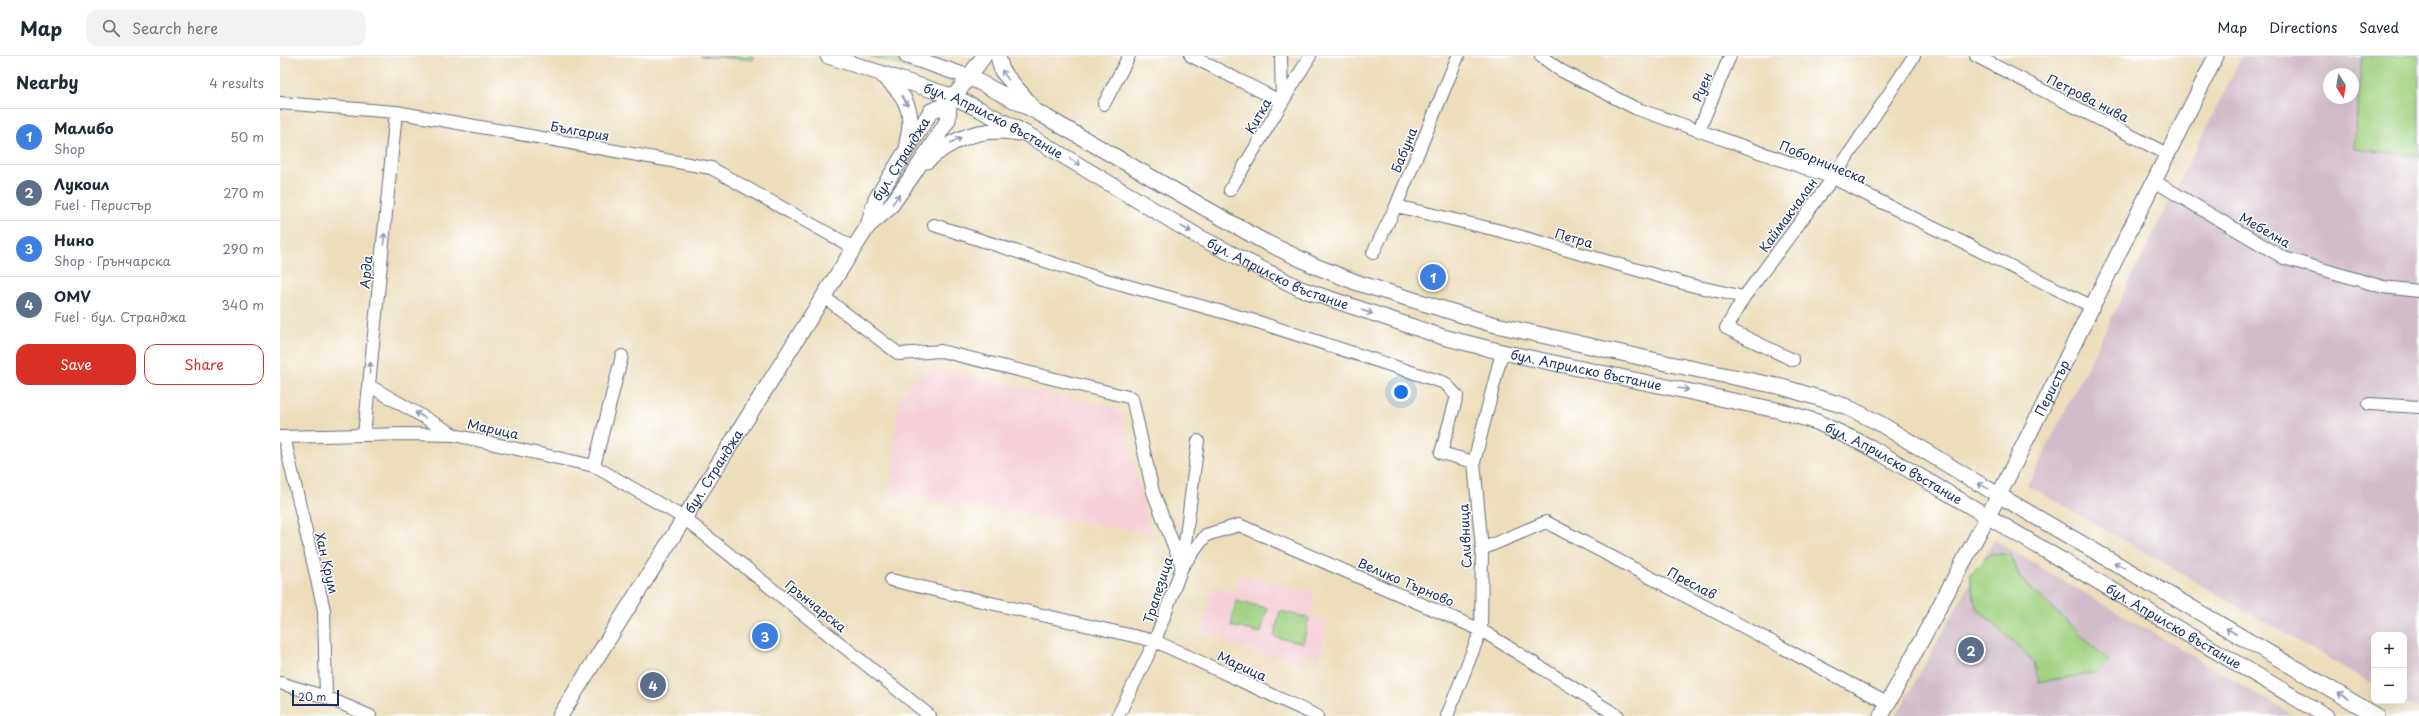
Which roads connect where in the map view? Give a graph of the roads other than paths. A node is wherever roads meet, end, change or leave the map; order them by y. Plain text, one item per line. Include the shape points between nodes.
1 (828, 56) edge
2 (907, 56) edge
3 (984, 56) edge
4 (998, 56) edge
5 (1128, 56) edge
6 (1191, 56) edge
7 (1281, 56) edge
8 (1310, 56) edge
9 (1458, 56) edge
10 (1541, 56) edge
11 (1730, 56) edge
12 (1914, 56) edge
13 (1976, 56) edge
14 (2216, 56) edge
15 (879, 72) junction
16 (969, 77) junction
17 (951, 101) junction
18 (1282, 102) junction
19 (280, 103) edge
20 (1104, 104) dead end
21 (396, 112) junction
22 (1037, 112) junction
23 (1699, 130) junction
24 (1030, 136) junction
25 (904, 152) junction
26 (2167, 154) junction
27 (914, 172) junction
28 (1833, 178) junction
29 (2154, 181) junction
30 (1230, 190) dead end
31 (1396, 206) junction
32 (934, 225) dead end
33 (868, 226) junction
34 (854, 248) junction
35 (1373, 253) dead end
36 (2419, 291) edge
37 (824, 297) junction
38 (1744, 297) junction
39 (2091, 306) junction
40 (1502, 352) junction
41 (622, 356) dead end
42 (1793, 360) dead end
43 (368, 385) junction
44 (2369, 404) dead end
45 (2419, 407) edge
46 (364, 435) junction
47 (454, 435) junction
48 (282, 437) edge
49 (1198, 441) dead end
50 (1474, 462) junction
51 (594, 466) junction
52 (1999, 495) junction
53 (1987, 517) junction
54 (684, 518) junction
55 (1482, 549) junction
56 (1182, 567) junction
57 (891, 580) dead end
58 (1481, 630) junction
59 (1156, 641) junction
60 (280, 683) edge
61 (326, 698) junction
62 (1884, 709) edge
63 (370, 716) edge
64 (560, 716) edge
65 (930, 716) edge
66 (1118, 716) edge
67 (1317, 716) edge
68 (1447, 716) edge
69 (1618, 716) edge
70 (2326, 716) edge
71 (2377, 716) edge

1 - 15 street, бул. Априлско въстание
2 - 16 street, бул. Априлско въстание
3 - 16 street, бул. Странджа
22 -> 4 street via 1006,76
5 - 20 street
6 - 18 street
7 - 18 street
8 - 18 street, Китка
9 - 31 street, Бабуна
10 - 23 street, Поборническа via 1560,70 1635,108
11 - 23 street, Руен
12 - 28 street, Каймакчалан
13 - 26 street, Петрова нива
14 - 26 street, Перистър
15 - 17 street, бул. Априлско въстание
15 -> 25 street via 895,85 908,107 911,128
16 - 17 street, бул. Странджа
16 - 22 street, бул. Априлско въстание
17 - 24 street, бул. Априлско въстание
17 - 25 street, бул. Странджа via 931,111
17 - 27 street, бул. Странджа via 948,120
18 - 30 street, Китка
19 - 21 street, България
21 - 34 street, България via 710,168
43 -> 21 street, Арда
52 -> 22 street, бул. Априлско въстание via 1879,423 1815,396 1492,324 1358,283 1315,266 1261,240
23 - 28 street, Поборническа
27 -> 24 street via 938,151 959,138 1002,131
24 -> 40 street, бул. Априлско въстание via 1199,237 1301,289 1443,337
25 - 33 street, бул. Странджа via 876,199
26 - 29 street, Перистър
33 -> 27 street, бул. Странджа via 890,207
28 - 38 street, Каймакчалан
28 - 39 street, Поборническа
29 - 36 street, Мебелна via 2284,258 2383,287
29 - 39 street, Перистър
31 - 35 street, Бабуна
31 - 38 street, Петра via 1501,231 1690,285
32 - 50 street via 1092,276 1255,321 1445,383 1457,396 1441,453
33 - 34 street, бул. Странджа
34 - 37 street, бул. Странджа
37 - 54 street, бул. Странджа
37 - 56 street via 899,354 941,351 1132,398 1152,492
38 - 42 street, Каймакчалан via 1726,328
39 - 52 street, Перистър
40 - 50 street, Сливница
40 -> 53 street, бул. Априлско въстание via 1781,410 1817,422 1870,447
41 - 51 street
43 - 46 street, Арда
47 -> 43 street
44 - 45 street
46 - 47 street, Марица
46 - 48 street, Марица
47 - 51 street, Марица
48 - 61 street, Хан Крум via 324,610
49 - 56 street, Трапезица
50 - 55 street, Сливница
51 - 54 street, Марица
52 - 53 street, Перистър
71 -> 52 street, бул. Априлско въстание
53 - 62 street, Перистър
53 - 70 street, бул. Априлско въстание
54 - 64 street, бул. Странджа
54 - 65 street, Грънчарска
55 - 58 street, Сливница
55 - 62 street, Преслав via 1546,522
56 - 58 street, Велико Търново via 1206,535 1239,525
56 - 59 street, Трапезица
57 - 59 street, Марица
58 - 68 street, Сливница
58 - 69 street, Велико Търново
59 - 66 street, Трапезица
59 - 67 street, Марица
60 - 61 street
61 - 63 street

